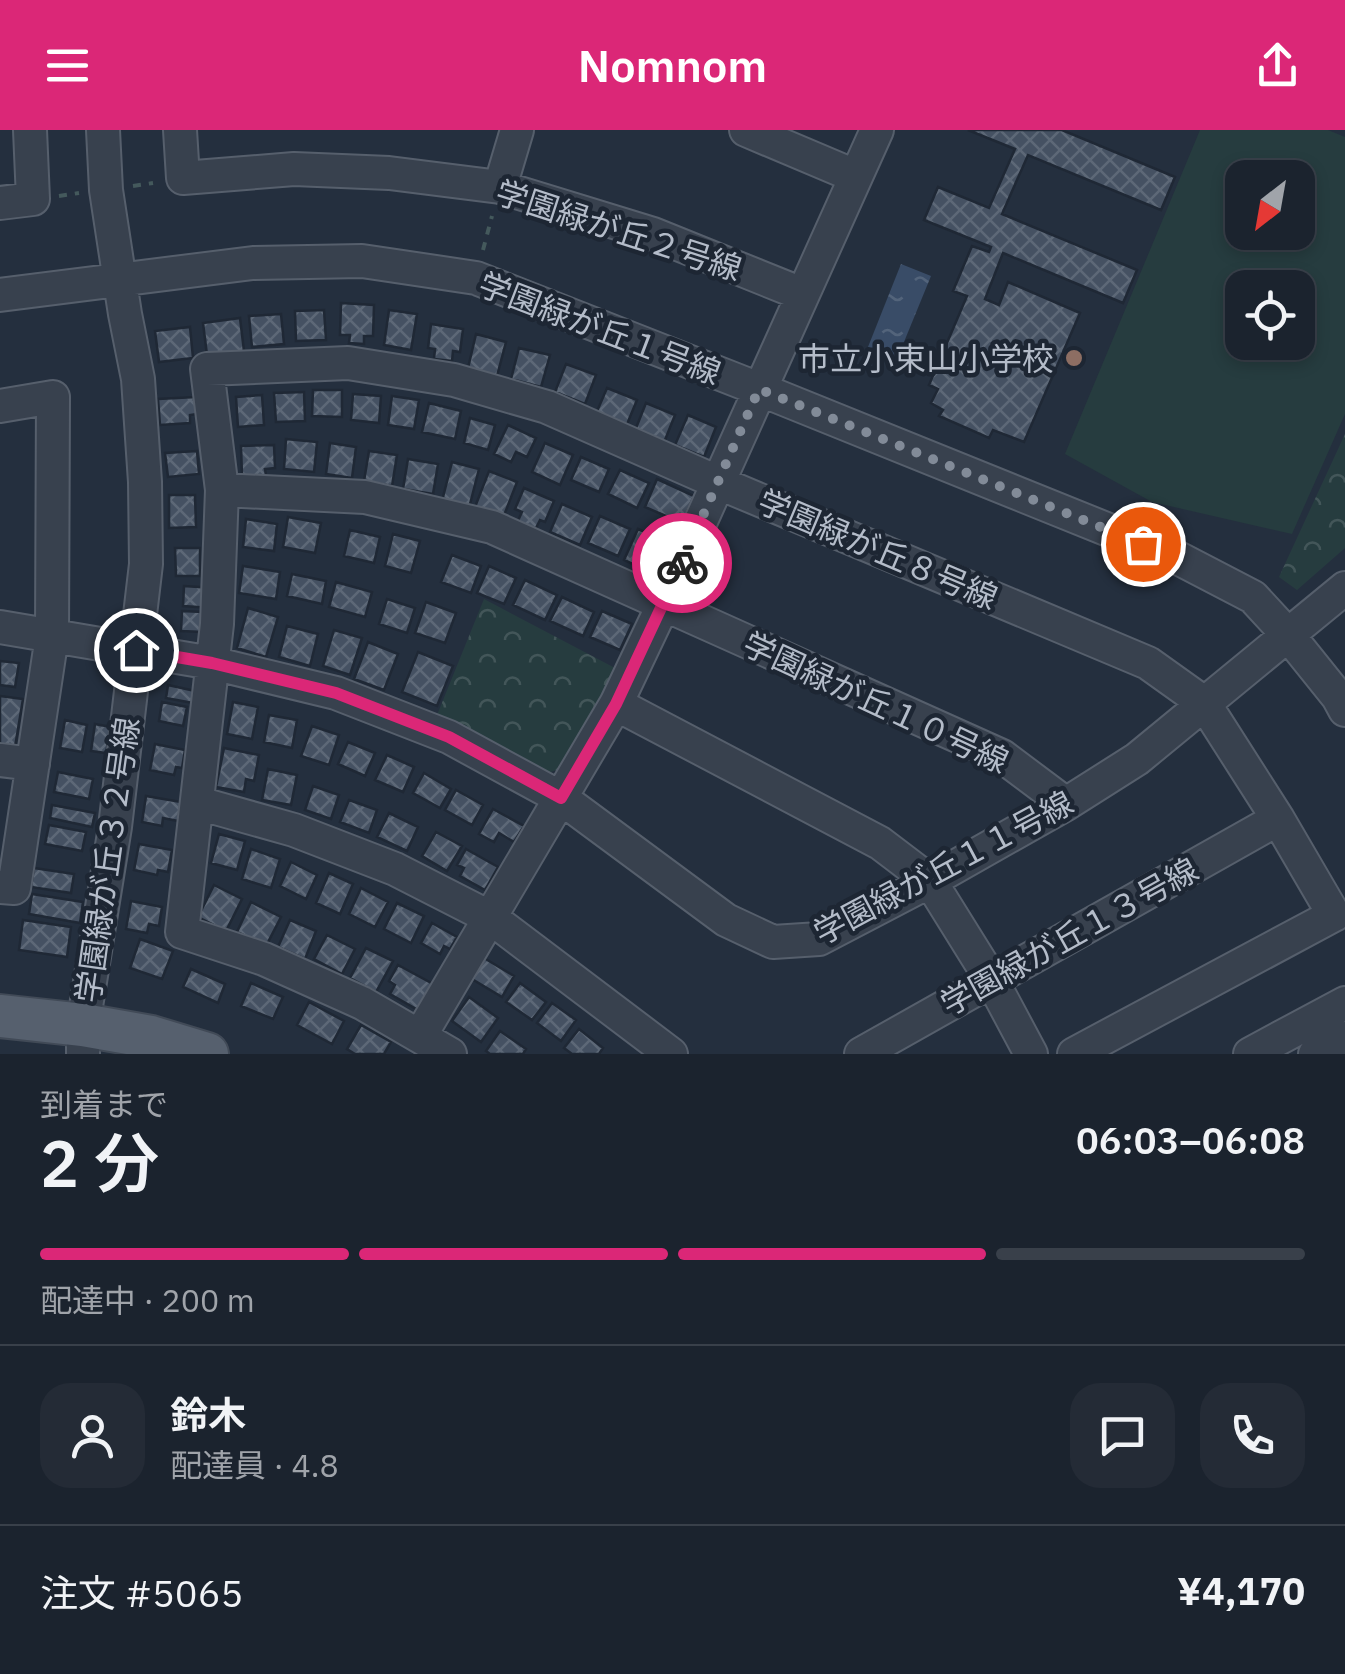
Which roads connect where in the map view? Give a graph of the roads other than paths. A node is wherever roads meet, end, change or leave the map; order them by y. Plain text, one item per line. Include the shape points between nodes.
1 (30, 130) edge
2 (102, 130) edge
3 (180, 130) edge
4 (516, 130) edge
5 (746, 130) edge
6 (876, 130) edge
7 (856, 176) junction
8 (500, 187) junction
9 (0, 203) edge
10 (120, 280) junction
11 (802, 294) junction
12 (0, 295) edge
13 (759, 389) junction
14 (0, 406) edge
15 (718, 482) junction
16 (222, 490) junction
17 (1345, 588) edge
18 (664, 603) junction
19 (0, 627) edge
20 (52, 636) junction
21 (1289, 636) junction
22 (136, 650) junction
23 (212, 663) junction
24 (1204, 703) junction
25 (616, 704) junction
26 (1345, 710) edge
27 (0, 760) edge
28 (33, 764) junction
29 (561, 798) junction
30 (198, 803) junction
31 (1066, 804) junction
32 (1278, 819) junction
33 (930, 880) junction
34 (0, 887) edge
35 (491, 918) junction
36 (991, 979) junction
37 (1345, 1003) edge
38 (0, 1016) edge
39 (420, 1036) junction
40 (1345, 1038) edge
41 (83, 1039) edge
42 (207, 1054) edge
43 (450, 1054) edge
44 (671, 1054) edge
45 (862, 1054) edge
46 (1032, 1054) edge
47 (1074, 1054) edge
48 (1250, 1054) edge
49 (1314, 1054) edge

1 - 9 street via 33,199
2 - 10 street, 学園緑が丘３２号線
3 - 8 street, 学園緑が丘２号線 via 183,178 294,169
4 - 8 street
5 - 7 street
6 - 7 street
7 - 11 street
8 - 11 street, 学園緑が丘２号線 via 653,234
10 - 12 street, 学園緑が丘１号線
10 - 13 street, 学園緑が丘１号線 via 253,263 362,260 476,278
10 - 22 street, 学園緑が丘３２号線 via 138,379 144,482 146,564
11 - 13 street
13 - 15 street
13 - 21 street, 学園緑が丘１号線 via 1178,558 1253,597
14 - 20 street via 53,397
15 - 16 street, 学園緑が丘８号線 via 547,407 454,380 348,363 207,369
15 - 18 street
15 - 24 street, 学園緑が丘８号線 via 1148,663
16 - 18 street, 学園緑が丘１０号線 via 364,497 492,526
16 - 23 street, 学園緑が丘８号線
17 - 21 street, 学園緑が丘１１号線
18 - 25 street
18 - 31 street, 学園緑が丘１０号線 via 1002,756
19 - 20 street, 学園緑が丘１１号線
20 - 22 street, 学園緑が丘１１号線
20 - 28 street
21 - 24 street, 学園緑が丘１１号線
21 - 26 street, 学園緑が丘１号線
22 - 23 street, 学園緑が丘１１号線
22 - 41 street, 学園緑が丘３２号線
23 - 29 street, 学園緑が丘１１号線 via 336,693 449,737
23 - 30 street, 学園緑が丘８号線
24 - 31 street, 学園緑が丘１１号線 via 1138,759
24 - 32 street, 学園緑が丘８号線
25 - 29 street
25 - 33 street via 880,843
27 - 28 street
28 - 34 street via 14,888
29 - 33 street, 学園緑が丘１１号線 via 726,920 773,942 819,939
29 - 35 street
30 - 35 street via 294,830 394,869
30 - 39 street, 学園緑が丘８号線 via 182,932 264,959
31 - 33 street, 学園緑が丘１１号線
32 - 36 street, 学園緑が丘１３号線
32 - 47 street, 学園緑が丘８号線 via 1334,915
33 - 36 street
35 - 39 street
35 - 44 street
36 - 45 street, 学園緑が丘１３号線
36 - 46 street
37 - 48 street
38 - 41 main road
39 - 43 street, 学園緑が丘８号線
40 - 49 street
41 - 42 main road via 151,1037

